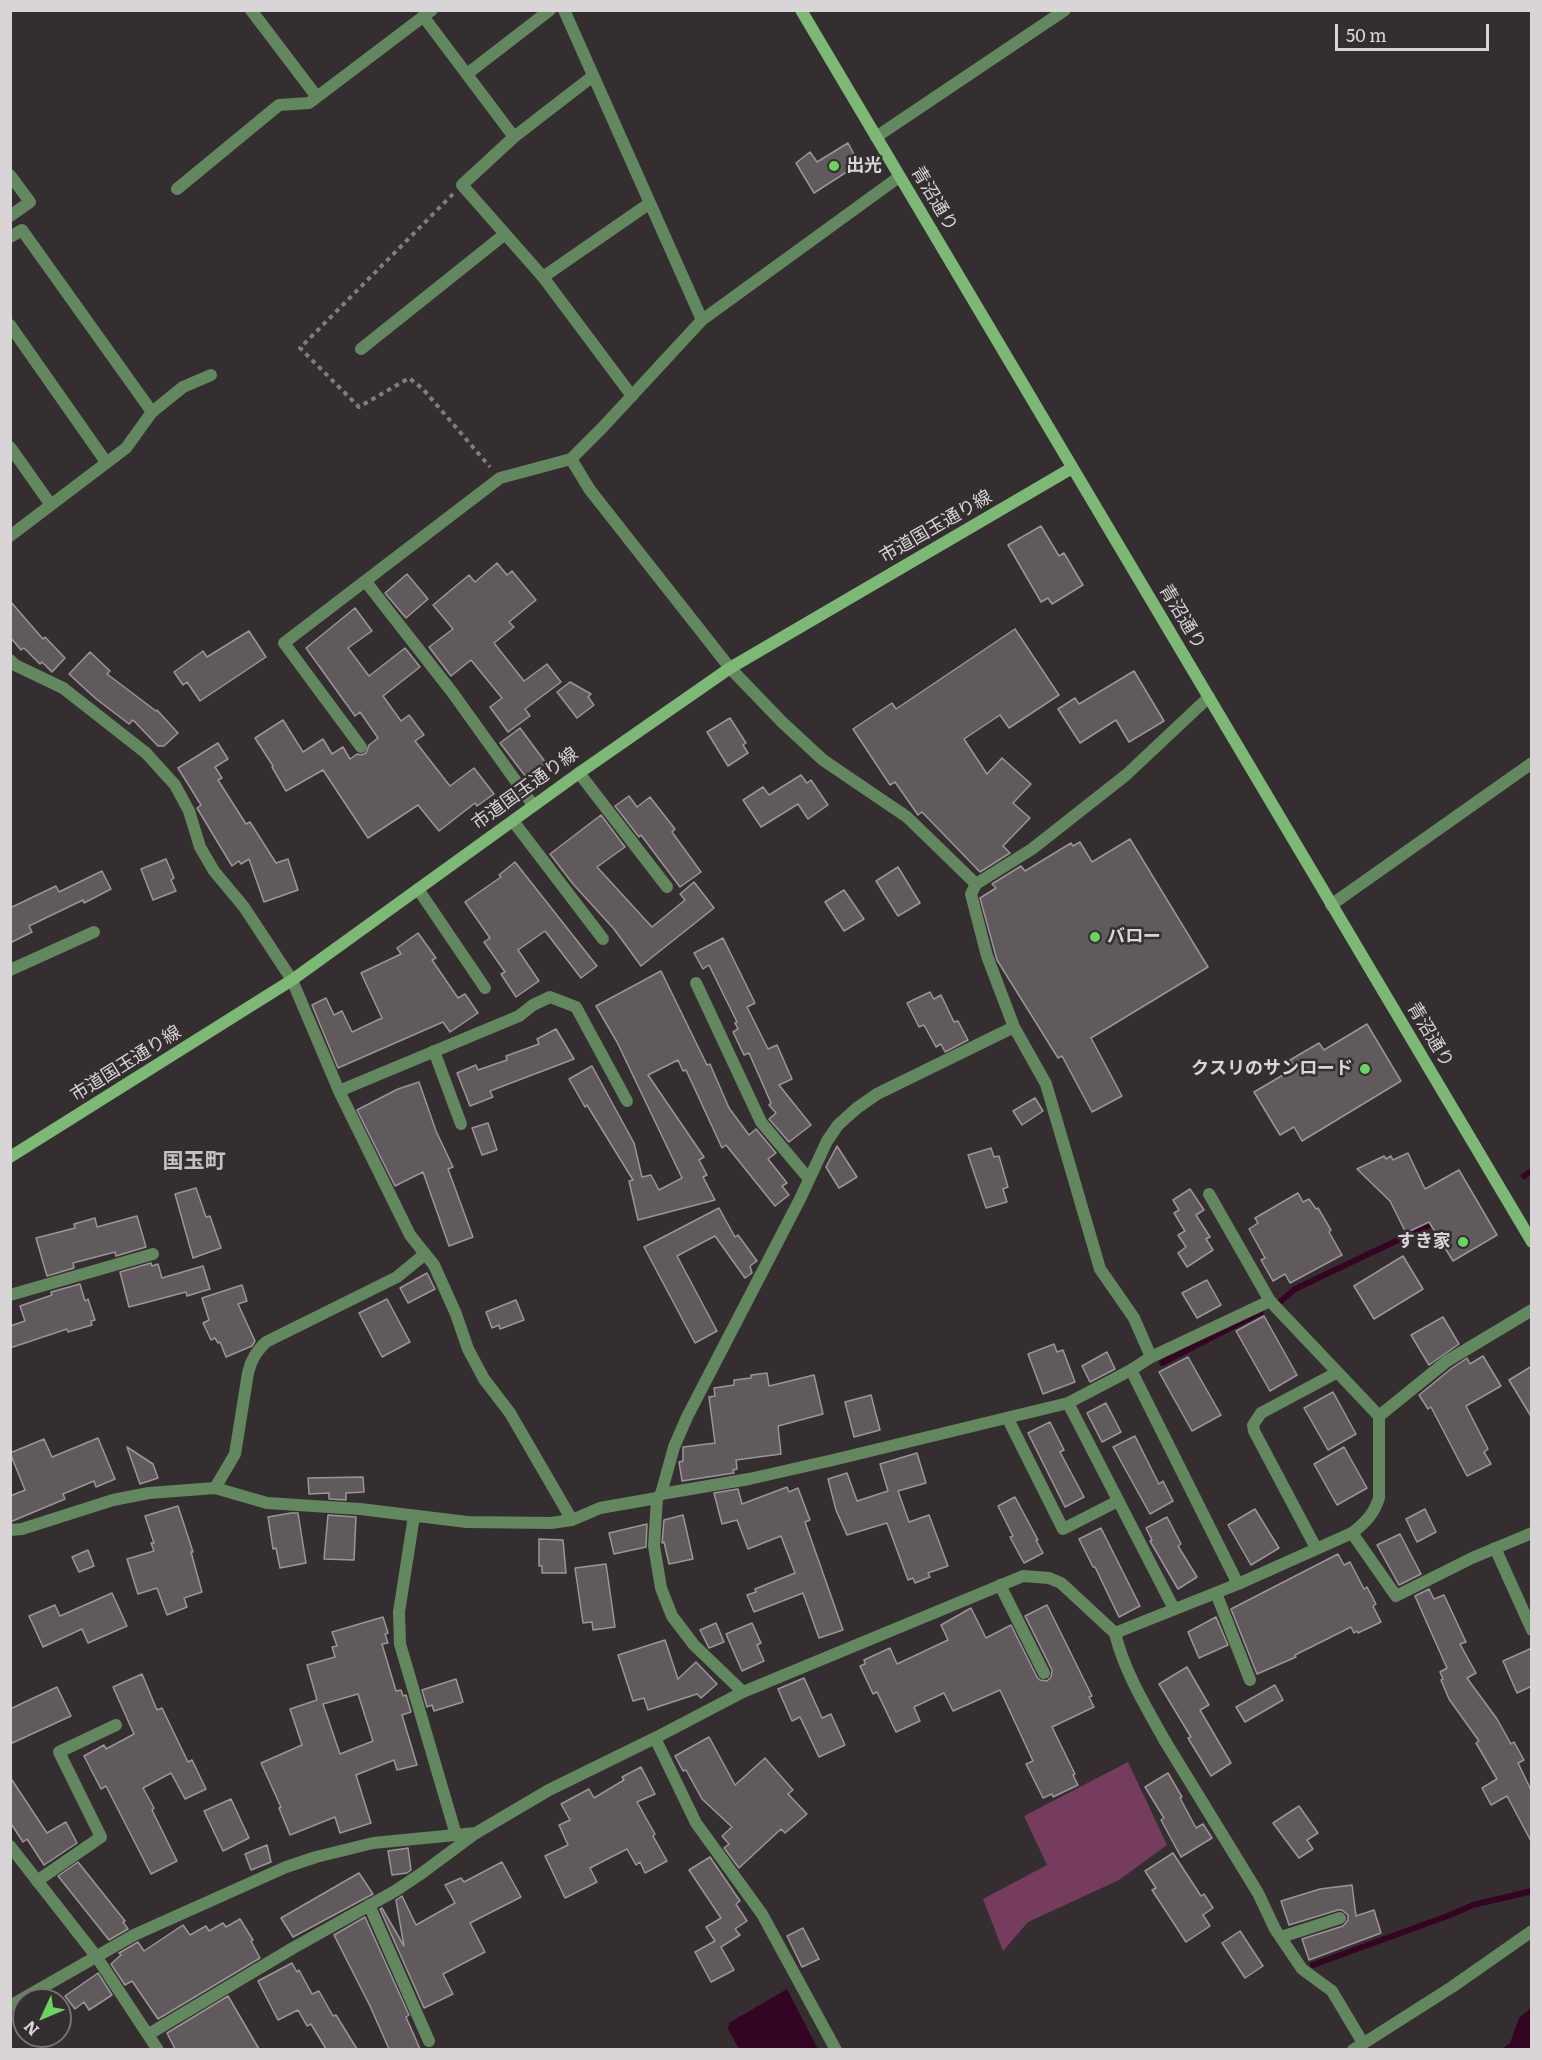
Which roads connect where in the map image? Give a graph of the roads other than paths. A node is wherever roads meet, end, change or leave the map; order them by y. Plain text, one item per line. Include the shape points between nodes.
1 (251, 10) edge
2 (550, 10) edge
3 (564, 10) edge
4 (801, 10) edge
5 (1065, 10) edge
6 (428, 13) edge
7 (467, 74) junction
8 (593, 76) junction
9 (317, 97) junction
10 (514, 137) junction
11 (876, 137) junction
12 (10, 175) edge
13 (899, 177) junction
14 (177, 189) dead end
15 (650, 203) junction
16 (10, 216) edge
17 (505, 234) junction
18 (10, 237) edge
19 (543, 277) junction
20 (702, 320) junction
21 (10, 325) edge
22 (362, 350) dead end
23 (211, 375) dead end
24 (632, 396) junction
25 (152, 412) junction
26 (10, 447) edge
27 (571, 459) junction
28 (106, 462) junction
29 (1072, 468) junction
30 (51, 505) junction
31 (10, 536) edge
32 (366, 582) junction
33 (10, 660) edge
34 (730, 668) junction
35 (1209, 697) junction
36 (360, 747) dead end
37 (1532, 763) edge
38 (579, 772) junction
39 (533, 805) junction
40 (513, 821) junction
41 (976, 884) junction
42 (667, 886) dead end
43 (418, 889) junction
44 (1331, 905) junction
45 (94, 932) dead end
46 (603, 939) dead end
47 (10, 970) edge
48 (292, 980) junction
49 (696, 983) dead end
50 (485, 988) dead end
51 (1014, 1027) junction
52 (434, 1051) junction
53 (339, 1091) junction
54 (627, 1101) dead end
55 (461, 1124) dead end
56 (10, 1157) edge
57 (809, 1179) junction
58 (1209, 1194) dead end
59 (1532, 1242) edge
60 (153, 1254) dead end
61 (425, 1254) junction
62 (10, 1295) edge
63 (1270, 1301) junction
64 (1532, 1310) edge
65 (1151, 1357) junction
66 (1131, 1370) junction
67 (1336, 1373) junction
68 (1068, 1403) junction
69 (1379, 1416) junction
70 (1008, 1419) junction
71 (215, 1488) junction
72 (659, 1496) junction
73 (1118, 1501) junction
74 (414, 1516) junction
75 (572, 1520) junction
76 (10, 1530) edge
77 (1352, 1533) junction
78 (1532, 1533) edge
79 (1316, 1548) junction
80 (1495, 1548) junction
81 (1238, 1584) junction
82 (1000, 1585) junction
83 (1216, 1593) junction
84 (1174, 1610) junction
85 (1532, 1630) edge
86 (1116, 1632) junction
87 (1044, 1673) dead end
88 (1250, 1680) dead end
89 (743, 1692) junction
90 (116, 1725) dead end
91 (655, 1738) junction
92 (476, 1833) junction
93 (456, 1835) junction
94 (10, 1846) edge
95 (37, 1881) junction
96 (369, 1905) junction
97 (1340, 1918) dead end
98 (1532, 1931) edge
99 (1281, 1937) junction
100 (96, 1956) junction
101 (10, 2006) edge
102 (149, 2034) junction
103 (429, 2041) dead end
104 (1358, 2046) edge
105 (158, 2049) edge
106 (836, 2049) edge

1 - 9 street
2 - 7 street
3 - 8 street
4 - 11 street, 青沼通り
5 - 11 street
6 - 7 street
6 - 9 street
7 - 10 street
8 - 10 street
8 - 15 street
9 - 14 street via 309,103 279,105
10 - 17 street via 462,185
11 - 13 street, 青沼通り
12 - 16 street via 30,202
13 - 20 street
13 - 29 street, 青沼通り
15 - 19 street
15 - 20 street
17 - 19 street
17 - 22 street
18 - 25 street via 22,230
19 - 24 street
20 - 24 street
21 - 28 street
23 - 25 street via 183,387
24 - 27 street
25 - 28 street via 126,448
26 - 30 street
27 - 32 street via 500,478
27 - 34 street via 590,490
28 - 30 street
29 - 34 street, 市道国玉通り線
29 - 35 street, 青沼通り
30 - 31 street
32 - 36 street via 284,643
32 - 39 street
33 - 48 street via 63,688 146,753 176,785 200,847 214,871 244,907
34 - 38 street, 市道国玉通り線
34 - 41 street via 823,760 907,817
35 - 41 street via 1126,775 1032,849
35 - 44 street, 青沼通り
37 - 44 street
38 - 39 street, 市道国玉通り線
38 - 42 street
39 - 40 street, 市道国玉通り線
40 - 43 street, 市道国玉通り線
40 - 46 street
41 - 51 street via 971,894 987,956
43 - 48 street, 市道国玉通り線
43 - 50 street
44 - 59 street, 青沼通り
45 - 47 street
48 - 53 street
48 - 56 street, 市道国玉通り線
49 - 57 street via 761,1122
51 - 57 street via 877,1094 857,1108 827,1141
51 - 65 street via 1046,1084 1100,1269 1134,1318
52 - 53 street
52 - 54 street via 519,1016 550,997 576,1007
52 - 55 street
53 - 61 street via 410,1235
57 - 72 street via 687,1417
58 - 63 street
60 - 62 street
61 - 71 street via 397,1277 266,1342 256,1352 248,1373 235,1454
61 - 75 street via 434,1265 484,1379 510,1413
63 - 65 street
63 - 67 street
64 - 69 street via 1447,1361
65 - 66 street
66 - 68 street
66 - 81 street
67 - 69 street
67 - 79 street via 1261,1413 1253,1425
68 - 70 street
68 - 73 street
69 - 77 street via 1379,1498 1375,1511
70 - 72 street
70 - 73 street via 1063,1529
71 - 74 street via 267,1503
71 - 76 street via 113,1500
72 - 75 street via 600,1508
72 - 89 street via 654,1546 661,1588 672,1616 694,1645
73 - 84 street
74 - 75 street via 467,1522
74 - 93 street via 399,1612 400,1644
77 - 79 street
77 - 80 street via 1395,1596
78 - 80 street
79 - 81 street
80 - 85 street
81 - 83 street
82 - 86 street via 1023,1576 1061,1583
82 - 87 street
82 - 89 street
83 - 84 street
83 - 88 street
84 - 86 street
86 - 99 street via 1119,1647 1165,1741
89 - 91 street
90 - 95 street via 59,1752 101,1837
91 - 92 street via 549,1790
91 - 106 street via 696,1823 762,1914
92 - 93 street
92 - 96 street via 422,1873
93 - 100 street via 373,1843 286,1867
94 - 95 street
95 - 100 street
96 - 102 street
96 - 103 street
97 - 99 street
98 - 104 street
99 - 104 street via 1302,1969 1332,1991
100 - 101 street
100 - 102 street
102 - 105 street

